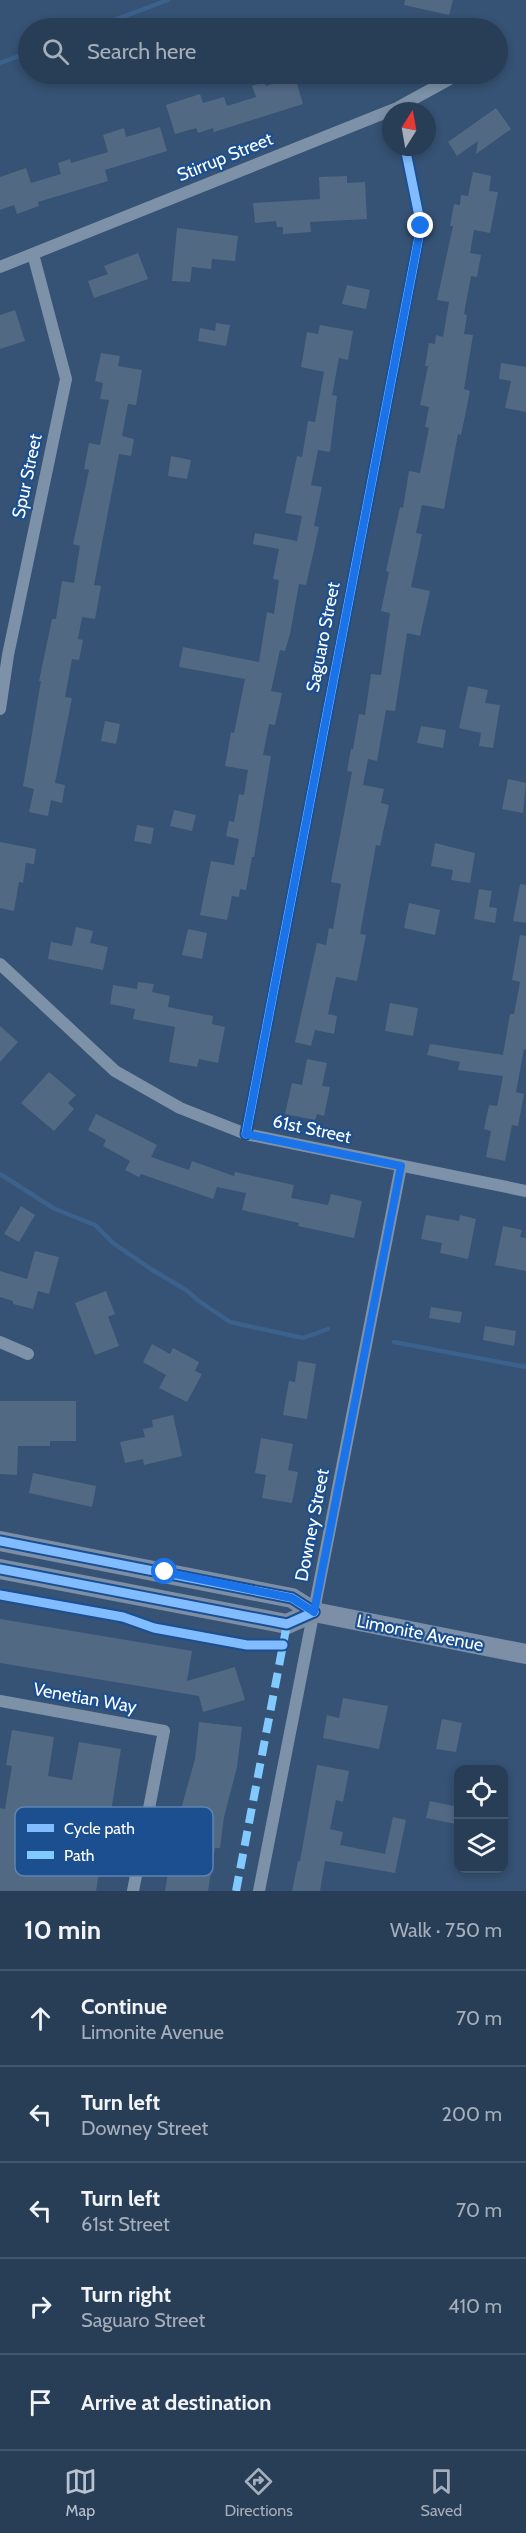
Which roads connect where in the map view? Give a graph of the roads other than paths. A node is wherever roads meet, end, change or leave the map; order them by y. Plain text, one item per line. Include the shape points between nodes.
1 (441, 84) edge
2 (409, 102) edge
3 (382, 115) edge
4 (407, 156) edge
5 (33, 254) junction
6 (0, 267) edge
7 (0, 709) edge
8 (0, 964) edge
9 (246, 1134) junction
10 (401, 1166) junction
11 (526, 1191) edge
12 (0, 1342) edge
13 (28, 1354) dead end
14 (0, 1541) edge
15 (0, 1569) edge
16 (314, 1612) junction
17 (526, 1654) edge
18 (0, 1701) edge
19 (149, 1807) edge
20 (136, 1876) edge
21 (133, 1891) edge
22 (259, 1891) edge

1 - 2 street, Stirrup Street
3 - 5 street, Stirrup Street
4 - 9 street, Saguaro Street via 421,226
5 - 6 street, Stirrup Street
5 - 7 street, Spur Street via 66,379
8 - 9 street, 61st Street via 115,1071 180,1108
9 - 10 street, 61st Street
10 - 11 street, 61st Street
10 - 16 street, Downey Street
12 - 13 street
14 - 16 main road, Limonite Avenue via 292,1598
15 - 16 main road via 287,1624
16 - 17 main road, Limonite Avenue
16 - 22 street, Downey Street
18 - 19 street, Venetian Way via 164,1731
20 - 21 street, Venetian Way

